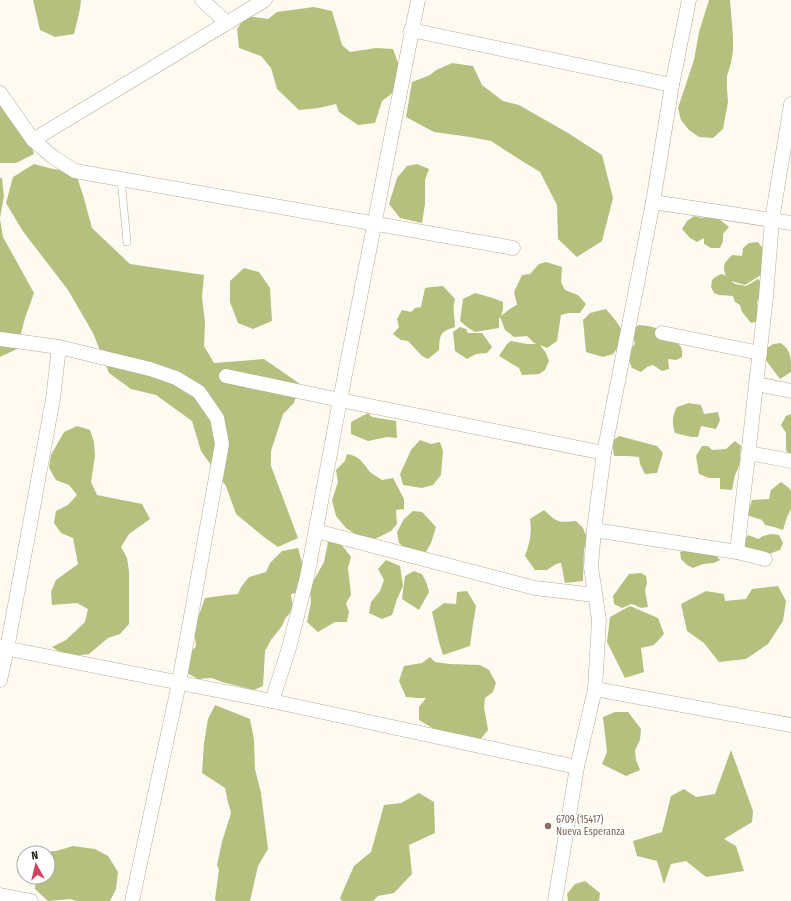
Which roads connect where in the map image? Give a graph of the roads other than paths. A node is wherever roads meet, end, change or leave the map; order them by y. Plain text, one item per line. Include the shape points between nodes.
1 (202, 0) edge
2 (418, 0) edge
3 (690, 0) edge
4 (260, 1) edge
5 (227, 23) junction
6 (412, 30) junction
7 (672, 85) junction
8 (0, 93) edge
9 (791, 104) edge
10 (33, 140) junction
11 (121, 179) junction
12 (654, 202) junction
13 (772, 220) junction
14 (791, 223) edge
15 (374, 224) junction
16 (127, 242) dead end
17 (513, 248) dead end
18 (662, 333) dead end
19 (0, 339) edge
20 (59, 347) junction
21 (760, 353) junction
22 (226, 376) dead end
23 (757, 384) junction
24 (791, 391) edge
25 (340, 400) junction
26 (604, 453) junction
27 (749, 453) junction
28 (791, 461) edge
29 (594, 530) junction
30 (316, 531) junction
31 (737, 552) junction
32 (765, 559) dead end
33 (595, 595) junction
34 (3, 648) edge
35 (0, 680) edge
36 (179, 683) junction
37 (595, 689) junction
38 (272, 701) junction
39 (791, 725) edge
40 (577, 767) junction
41 (0, 895) edge
42 (31, 901) edge
43 (132, 901) edge
44 (555, 901) edge

1 - 5 street
2 - 6 street
3 - 7 street
4 - 5 street
5 - 10 street
6 - 7 street
6 - 15 street
7 - 12 street
8 - 10 street
9 - 13 street
10 - 11 street via 75,171
11 - 15 street
11 - 16 lane
12 - 13 street
12 - 26 street
13 - 14 street
13 - 21 street
15 - 17 street
15 - 25 street
18 - 21 street
19 - 20 street
20 - 34 street via 53,400
20 - 36 street via 150,369 176,378 198,392 217,418 222,444
21 - 23 street
22 - 25 street
23 - 24 street
23 - 27 street
25 - 26 street
25 - 30 street
26 - 29 street
27 - 28 street
27 - 31 street
29 - 31 street
29 - 33 street via 592,567
30 - 33 street via 535,588
30 - 38 street via 289,648
31 - 32 street
33 - 37 street via 599,620
34 - 35 street
34 - 36 street
36 - 38 street
36 - 43 street
37 - 39 street
37 - 40 street
38 - 40 street
40 - 44 street
41 - 42 street

